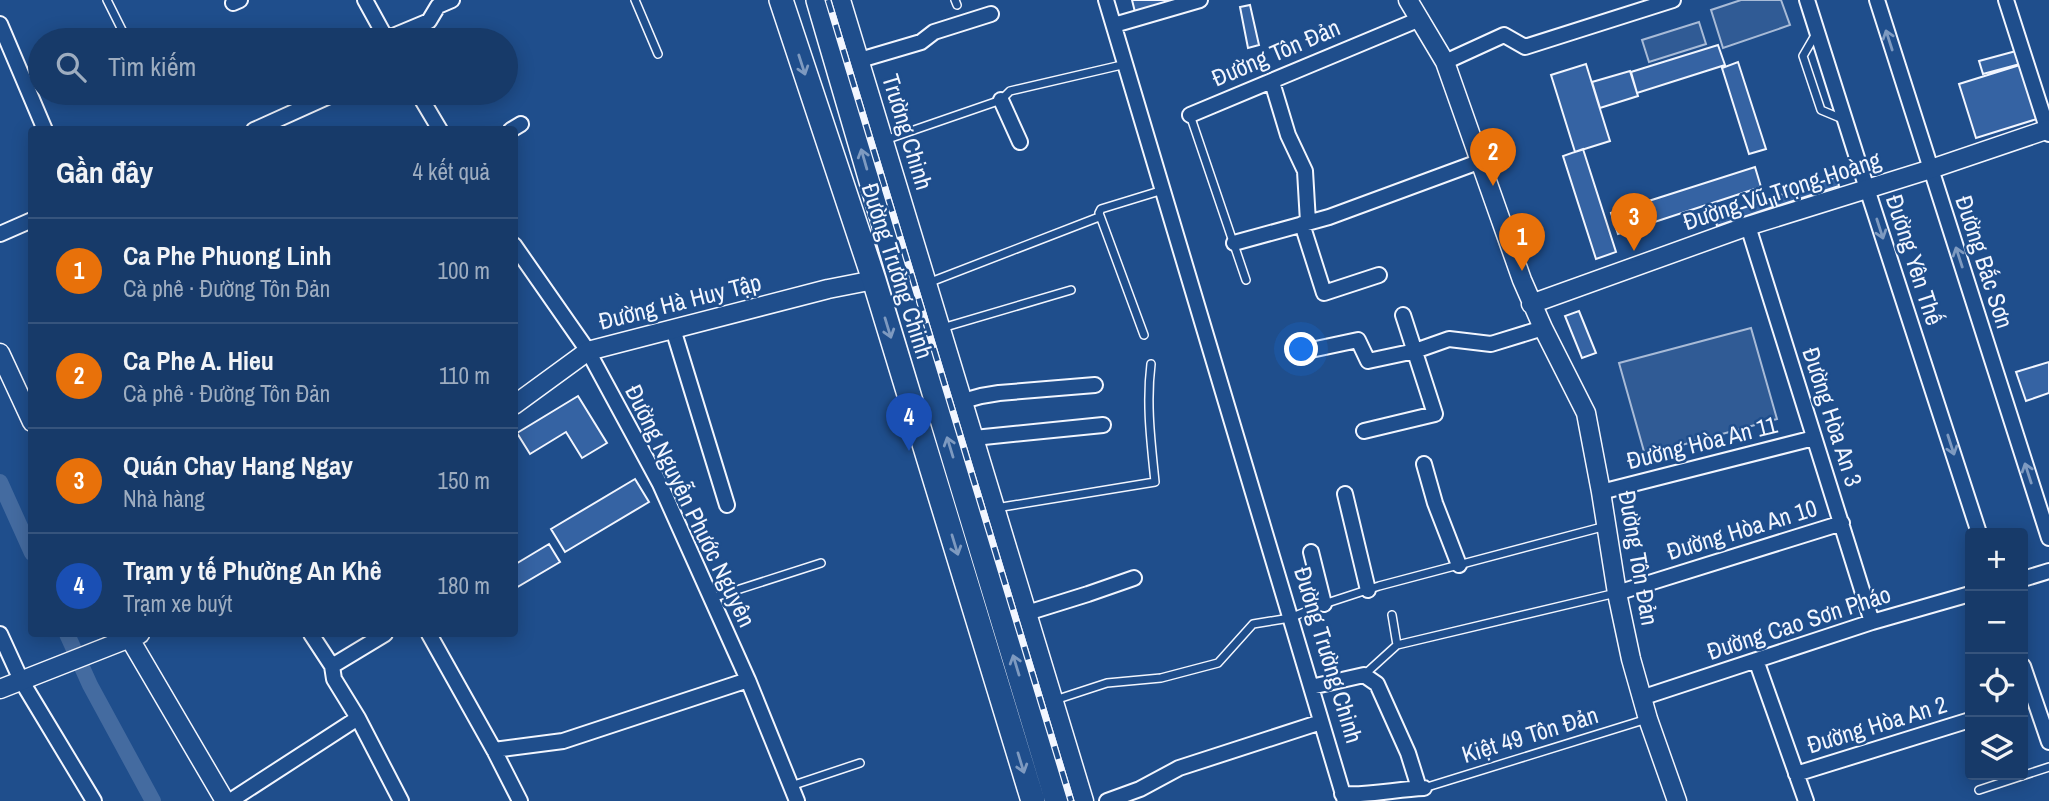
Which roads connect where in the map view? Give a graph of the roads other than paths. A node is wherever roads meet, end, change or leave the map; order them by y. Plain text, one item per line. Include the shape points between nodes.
1 (107, 0) edge
2 (365, 0) edge
3 (452, 0) edge
4 (635, 0) edge
5 (781, 0) edge
6 (818, 0) edge
7 (841, 0) edge
8 (1106, 0) edge
9 (1200, 0) edge
10 (1408, 0) edge
11 (1673, 0) edge
12 (1807, 0) edge
13 (1877, 0) edge
14 (2010, 1) edge
15 (991, 14) dead end
16 (1420, 19) junction
17 (0, 24) edge
18 (1114, 25) junction
19 (121, 28) edge
20 (380, 28) edge
21 (412, 28) edge
22 (1817, 31) junction
23 (659, 54) dead end
24 (860, 60) junction
25 (1445, 62) junction
26 (1126, 64) junction
27 (28, 77) edge
28 (1272, 82) junction
29 (1001, 100) junction
30 (39, 105) edge
31 (309, 105) edge
32 (425, 105) edge
33 (1190, 115) joint
34 (1845, 120) junction
35 (44, 126) edge
36 (263, 126) edge
37 (438, 126) edge
38 (2049, 131) edge
39 (884, 140) junction
40 (1020, 142) dead end
41 (1481, 162) junction
42 (1922, 172) junction
43 (1867, 188) junction
44 (1163, 190) junction
45 (1099, 217) junction
46 (28, 222) edge
47 (1305, 223) junction
48 (1748, 226) junction
49 (0, 234) edge
50 (1234, 243) junction
51 (518, 252) edge
52 (1379, 275) dead end
53 (874, 280) junction
54 (1246, 280) dead end
55 (927, 281) junction
56 (1071, 290) dead end
57 (1531, 303) junction
58 (1403, 315) dead end
59 (942, 328) junction
60 (1543, 328) junction
61 (673, 330) junction
62 (1144, 335) dead end
63 (1311, 350) dead end
64 (588, 351) junction
65 (1415, 351) junction
66 (0, 353) edge
67 (1151, 363) dead end
68 (1095, 385) dead end
69 (25, 391) edge
70 (963, 401) junction
71 (518, 402) edge
72 (1103, 425) dead end
73 (1364, 431) dead end
74 (974, 438) junction
75 (1815, 438) junction
76 (1424, 464) dead end
77 (1601, 492) junction
78 (1345, 494) dead end
79 (727, 505) dead end
80 (995, 508) junction
81 (1842, 523) junction
82 (1606, 526) junction
83 (1977, 528) edge
84 (2049, 538) edge
85 (1311, 552) dead end
86 (821, 563) dead end
87 (1460, 565) junction
88 (2045, 572) edge
89 (2028, 577) edge
90 (1134, 578) dead end
91 (1368, 590) junction
92 (1617, 593) junction
93 (1965, 595) edge
94 (711, 598) junction
95 (1325, 604) junction
96 (1027, 613) junction
97 (1392, 615) dead end
98 (1290, 618) junction
99 (1872, 622) junction
100 (0, 634) edge
101 (127, 637) edge
102 (133, 637) edge
103 (314, 637) edge
104 (380, 637) edge
105 (431, 637) edge
106 (1397, 645) junction
107 (1756, 660) junction
108 (332, 666) junction
109 (1364, 675) junction
110 (21, 680) junction
111 (748, 680) junction
112 (1311, 687) junction
113 (0, 689) edge
114 (1642, 698) junction
115 (1054, 701) junction
116 (2028, 702) edge
117 (358, 718) junction
118 (1648, 719) junction
119 (1321, 722) junction
120 (1965, 722) edge
121 (2049, 742) edge
122 (494, 750) junction
123 (860, 763) dead end
124 (2049, 767) edge
125 (1796, 774) junction
126 (791, 786) junction
127 (1422, 788) junction
128 (1979, 790) dead end
129 (1343, 797) edge
130 (93, 801) edge
131 (225, 801) edge
132 (230, 801) edge
133 (401, 801) edge
134 (520, 801) edge
135 (797, 801) edge
136 (1033, 801) edge
137 (1057, 801) edge
138 (1084, 801) edge
139 (1107, 801) edge
140 (1677, 801) edge
141 (1805, 801) edge

1 - 19 lane
2 - 20 street
3 - 21 street via 438,6 429,21
4 - 23 lane
5 -> 53 highway, Đường Trường Chinh
137 -> 6 highway, Đường Trường Chinh
7 - 24 street, Trường Chinh
8 - 18 street, Đường Trường Chinh
9 - 18 street
10 - 16 street, Đường Tôn Đản
11 - 25 street via 1525,47 1504,35
12 - 22 street, Đường Yên Thế
42 -> 13 street, Đường Bắc Sơn
14 - 38 street
15 - 24 street
16 - 25 street, Đường Tôn Đản
16 - 28 street, Đường Tôn Đản
17 - 27 street
18 - 26 street, Đường Trường Chinh
22 - 34 street, Đường Yên Thế
22 - 34 lane via 1803,56 1821,110
24 - 39 street, Trường Chinh
25 - 41 street, Đường Tôn Đản
26 - 29 lane via 1010,91
26 - 44 street, Đường Trường Chinh
28 - 33 street, Đường Tôn Đản
28 - 47 street via 1288,135 1306,171
29 - 39 lane
29 - 40 street
30 - 35 street
31 - 36 street
32 - 37 street
33 - 50 lane
34 - 43 street, Đường Yên Thế
38 - 42 street, Đường Vũ Trọng Hoàng
39 - 55 street, Trường Chinh
41 - 47 street
41 - 57 street, Đường Tôn Đản
42 - 43 street, Đường Vũ Trọng Hoàng
84 -> 42 street, Đường Bắc Sơn
43 - 48 street, Đường Vũ Trọng Hoàng
43 -> 83 street, Đường Yên Thế
44 - 45 lane via 1101,209
44 - 98 street, Đường Trường Chinh
45 - 55 lane
45 - 62 lane
46 - 49 street
47 - 50 street
47 - 52 street via 1324,293
48 - 57 street, Đường Vũ Trọng Hoàng
48 - 75 street, Đường Hòa An 3
50 - 54 lane
51 - 64 street, Đường Nguyễn Phước Nguyên
53 - 61 street, Đường Hà Huy Tập
53 -> 136 highway, Đường Trường Chinh
55 - 59 street, Đường Trường Chinh
56 - 59 lane
57 - 60 street, Đường Tôn Đản
58 - 65 street
59 - 70 street, Đường Trường Chinh
60 - 65 street via 1491,344 1450,340
60 - 77 street, Đường Tôn Đản via 1586,413
61 - 64 street, Đường Hà Huy Tập
61 - 79 street
63 - 65 street via 1358,340 1368,360
64 - 71 street, Đường Hà Huy Tập
64 - 94 street, Đường Nguyễn Phước Nguyên via 660,484
65 - 73 street via 1435,414
66 - 69 street
67 - 80 lane via 1149,426 1156,482
68 - 70 street via 999,393
70 - 74 street, Đường Trường Chinh
72 - 74 street
74 - 80 street, Đường Trường Chinh
75 - 77 street, Đường Hòa An 11
75 - 81 street, Đường Hòa An 3
76 - 87 street
77 - 82 street, Đường Tôn Đản
78 - 91 street
80 - 96 street, Đường Trường Chinh
81 - 92 street, Đường Hòa An 10
81 - 99 street, Đường Hòa An 3
82 - 87 lane
82 - 92 street, Đường Tôn Đản
85 - 95 street
86 - 94 lane
87 - 91 lane
88 - 89 street
90 - 96 street
91 - 95 lane
92 - 106 lane
92 - 114 street, Đường Tôn Đản
93 - 99 street, Đường Cao Sơn Pháo
94 - 111 street, Đường Nguyễn Phước Nguyên
95 - 98 lane
96 - 115 street, Đường Trường Chinh
97 - 106 lane
98 - 112 street, Đường Trường Chinh
98 - 115 lane via 1253,624 1218,663 1161,678 1107,683
99 - 107 street, Đường Cao Sơn Pháo
100 - 110 street
101 - 110 street
102 - 131 street
103 - 108 street
104 - 108 street
105 - 122 street
106 - 109 lane
107 - 114 street, Đường Cao Sơn Pháo
107 - 125 street
108 - 117 street via 334,678
109 - 112 street
109 - 127 street via 1377,684
110 - 113 street
110 - 130 street
111 - 122 street via 563,741
111 - 126 street, Đường Nguyễn Phước Nguyên
112 - 119 street, Đường Trường Chinh
114 - 118 street, Đường Tôn Đản
115 - 138 street, Đường Trường Chinh
116 - 121 street
117 - 132 street
117 - 133 street
118 - 127 lane, Kiệt 49 Tôn Đản
118 - 140 street, Đường Tôn Đản
119 - 129 street, Đường Trường Chinh
119 - 139 street via 1179,768
120 - 125 street, Đường Hòa An 2
122 - 134 street
123 - 126 lane
124 - 128 lane
125 - 141 street
126 - 135 street, Đường Nguyễn Phước Nguyên
127 - 129 street

